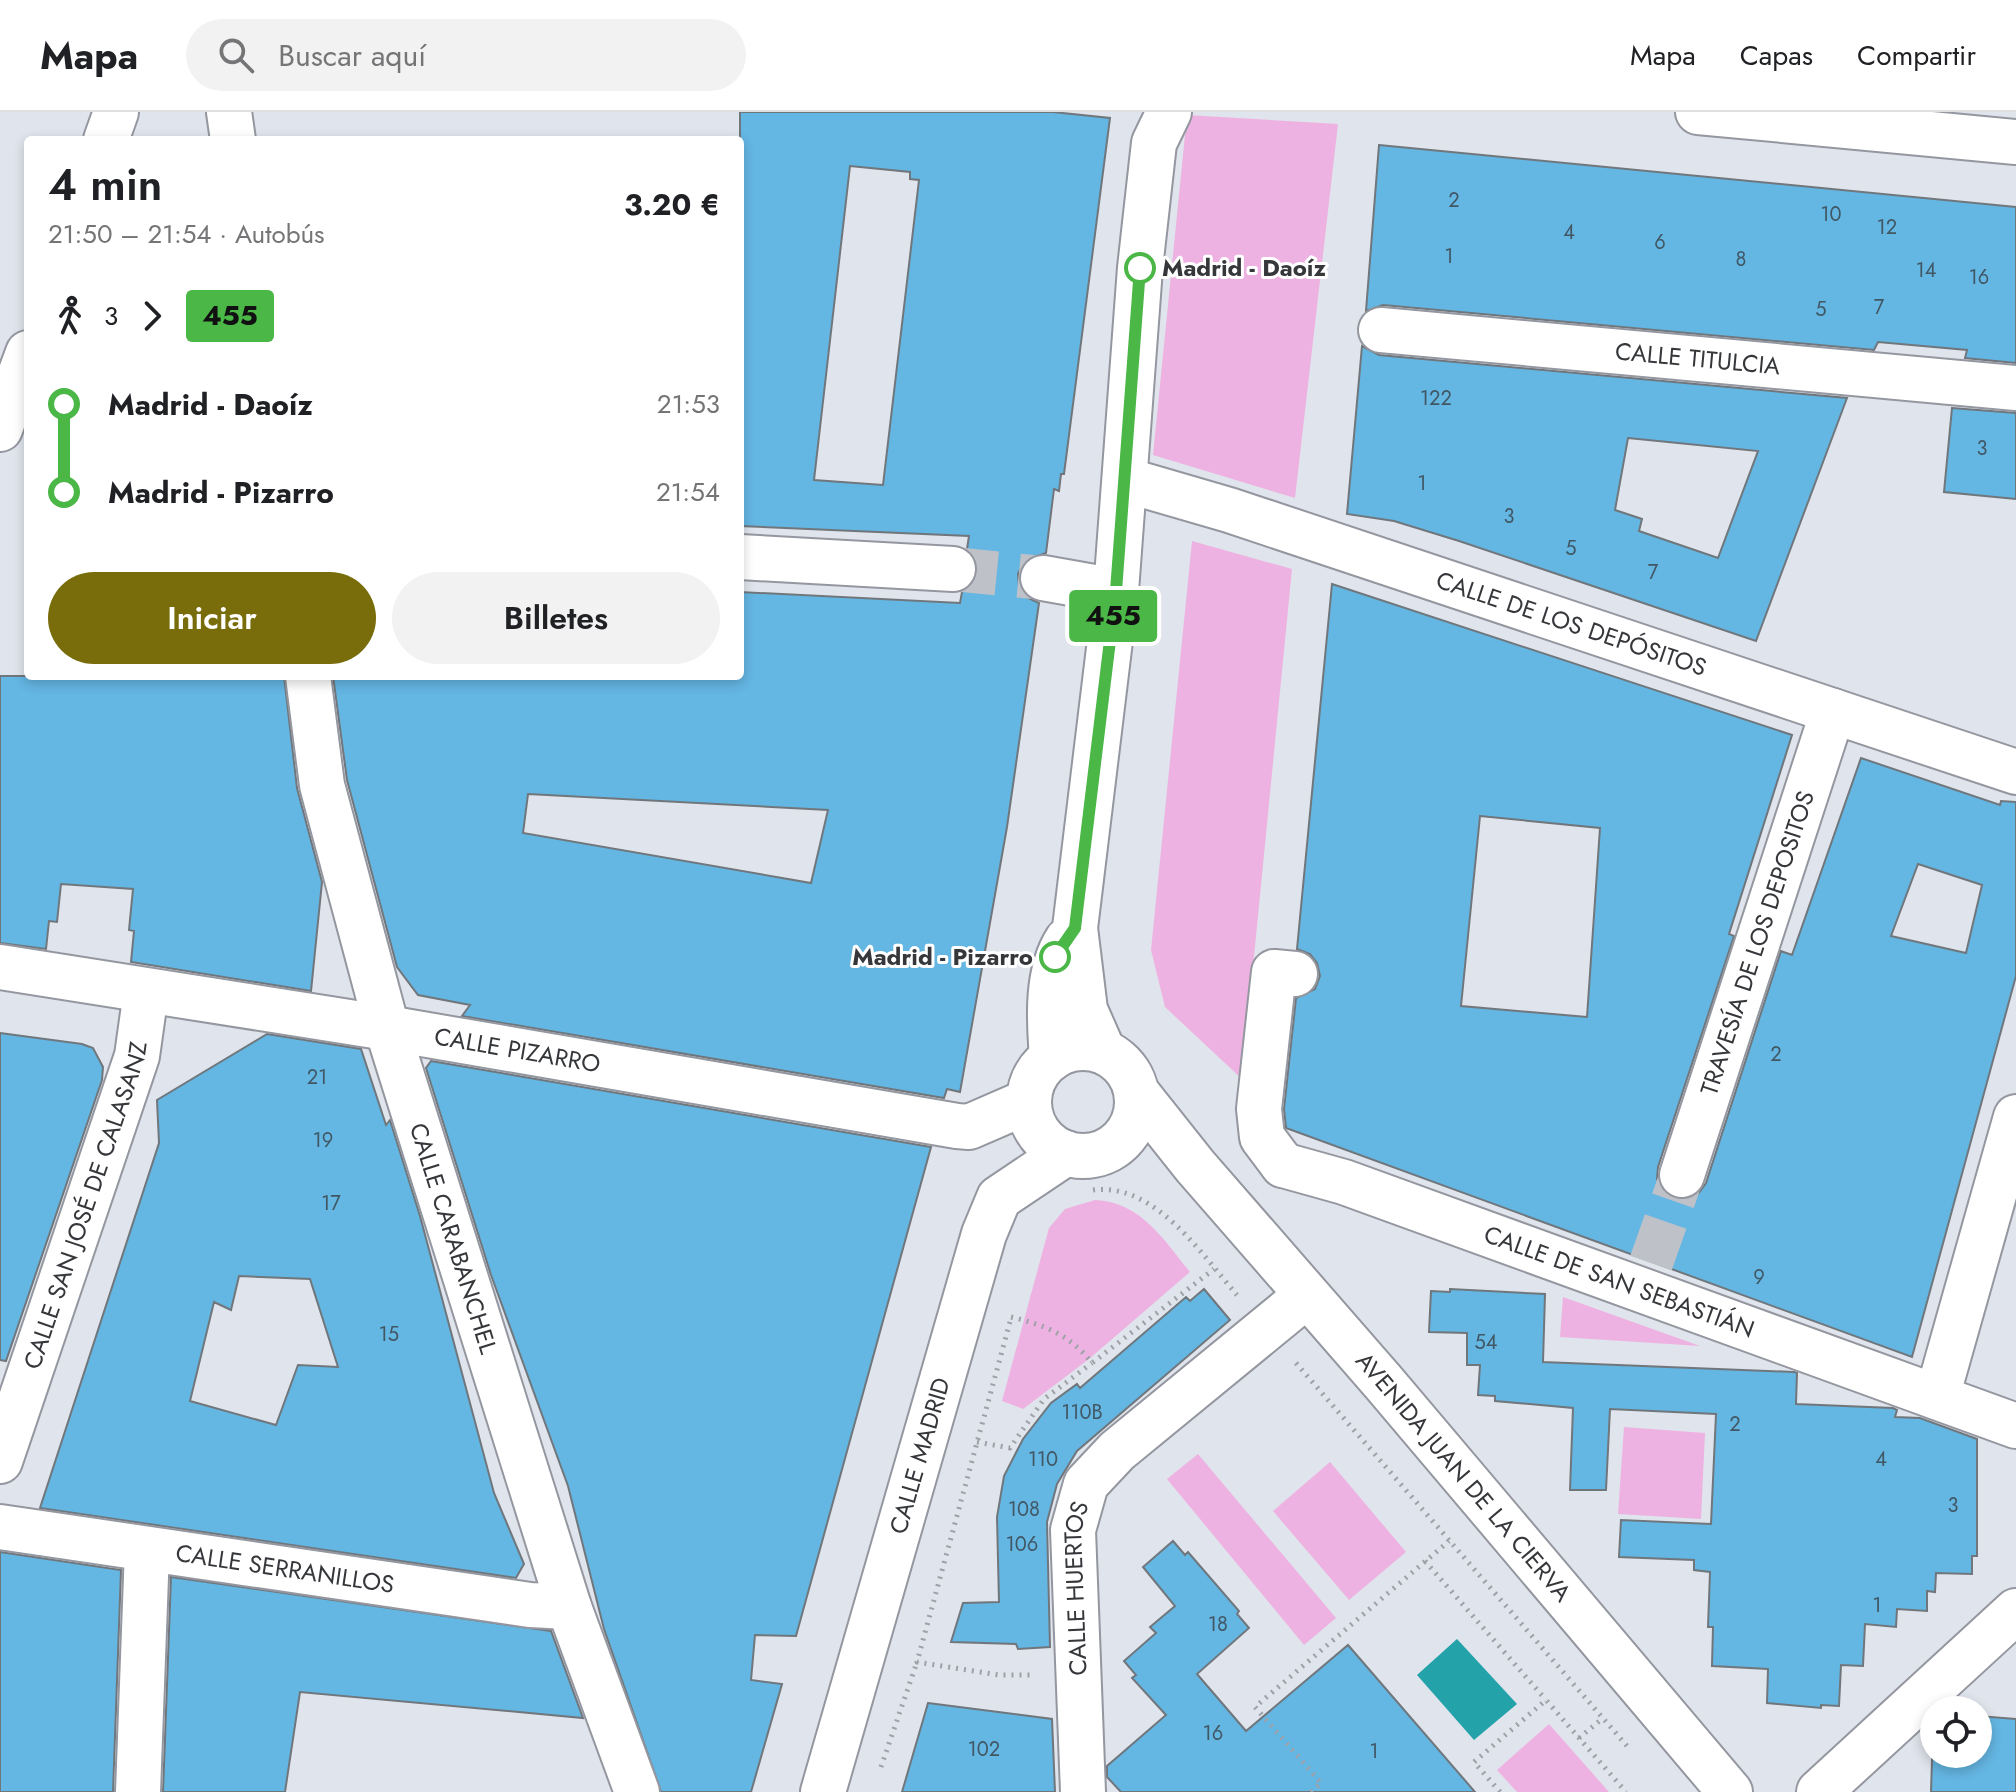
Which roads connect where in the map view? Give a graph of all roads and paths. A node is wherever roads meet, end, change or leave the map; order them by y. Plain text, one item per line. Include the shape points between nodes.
1 (116, 112) edge
2 (229, 112) edge
3 (1698, 112) edge
4 (1156, 122) edge
5 (107, 136) edge
6 (232, 136) edge
7 (2016, 142) edge
8 (1381, 330) dead end
9 (24, 364) edge
10 (2016, 388) edge
11 (0, 429) edge
12 (1126, 480) junction
13 (744, 557) edge
14 (953, 569) tunnel mouth
15 (1043, 578) tunnel mouth
16 (1116, 591) junction
17 (309, 680) edge
18 (1833, 711) junction
19 (2016, 772) edge
20 (1075, 928) junction
21 (0, 967) edge
22 (1295, 974) dead end
23 (146, 992) junction
24 (387, 1028) junction
25 (1103, 1051) junction
26 (1052, 1058) junction
27 (1137, 1093) junction
28 (1029, 1101) junction
29 (2016, 1117) edge
30 (1118, 1144) junction
31 (1283, 1165) junction
32 (1195, 1166) junction
33 (1076, 1172) junction
34 (1682, 1175) tunnel mouth
35 (1241, 1217) junction
36 (1214, 1269) junction
37 (1306, 1296) junction
38 (1014, 1304) dead end
39 (1011, 1317) junction
40 (1266, 1329) junction
41 (1092, 1363) junction
42 (1937, 1397) junction
43 (2016, 1426) edge
44 (977, 1442) junction
45 (0, 1461) edge
46 (0, 1527) edge
47 (1449, 1541) junction
48 (147, 1550) junction
49 (1425, 1561) junction
50 (569, 1607) junction
51 (2016, 1611) edge
52 (917, 1662) junction
53 (1078, 1675) junction
54 (1546, 1700) junction
55 (1603, 1718) junction
56 (1579, 1738) junction
57 (1630, 1750) dead end
58 (877, 1779) dead end
59 (138, 1792) edge
60 (637, 1792) edge
61 (823, 1792) edge
62 (1083, 1792) edge
63 (1311, 1792) edge
64 (1500, 1792) edge
65 (1626, 1792) edge
66 (1730, 1792) edge
67 (1819, 1792) edge

1 - 5 street
2 - 6 street
3 - 7 street
4 - 12 street
8 - 10 street, CALLE TITULCIA
9 - 11 street
12 - 16 street
12 - 18 street, CALLE DE LOS DEPÓSITOS
13 - 14 street
15 - 16 street
16 - 20 street
17 - 24 street, CALLE CARABANCHEL via 322,785
18 - 19 street, CALLE DE LOS DEPÓSITOS
18 - 34 street, TRAVESÍA DE LOS DEPOSITOS
20 - 25 street via 1085,1010
20 - 26 street via 1055,957
21 - 23 street, CALLE PIZARRO
22 - 31 street via 1274,972 1259,1109 1262,1137
23 - 24 street, CALLE PIZARRO
23 - 45 street, CALLE SAN JOSÉ DE CALASANZ via 137,1056
24 - 28 street, CALLE PIZARRO via 969,1127
24 - 50 street, CALLE CARABANCHEL
25 - 26 street via 1076,1048
25 - 27 street via 1131,1075
26 - 28 street via 1039,1070
27 - 30 street via 1131,1129
27 - 32 street, AVENIDA JUAN DE LA CIERVA
28 - 33 street via 1039,1133
29 - 42 street
30 - 32 street
30 - 33 street via 1083,1156
31 - 35 street
31 - 42 street, CALLE DE SAN SEBASTIÁN via 1646,1276
32 - 35 street, AVENIDA JUAN DE LA CIERVA
33 - 36 path via 1100,1189 1136,1198 1165,1213
33 - 61 street, CALLE MADRID via 999,1198 984,1234
35 - 37 street, AVENIDA JUAN DE LA CIERVA
36 - 40 path
36 - 41 path
37 - 40 street, CALLE HUERTOS
37 - 66 street, AVENIDA JUAN DE LA CIERVA
38 - 39 path
39 - 41 path via 1061,1333
39 - 44 path
40 - 47 path
40 - 53 street, CALLE HUERTOS via 1117,1451 1086,1484 1073,1530
41 - 44 path via 1044,1399 1010,1448
42 - 43 street, CALLE DE SAN SEBASTIÁN
44 - 52 path
46 - 48 street, CALLE SERRANILLOS
47 - 49 path
47 - 55 path
48 - 50 street, CALLE SERRANILLOS
48 - 59 street
49 - 54 path
49 - 63 path via 1255,1707 1321,1783
50 - 60 street, CALLE CARABANCHEL
51 - 67 street
52 - 53 path via 999,1675
52 - 58 path
53 - 62 street, CALLE HUERTOS
54 - 56 path
54 - 64 path via 1474,1762
55 - 56 path
55 - 57 path
56 - 65 path

